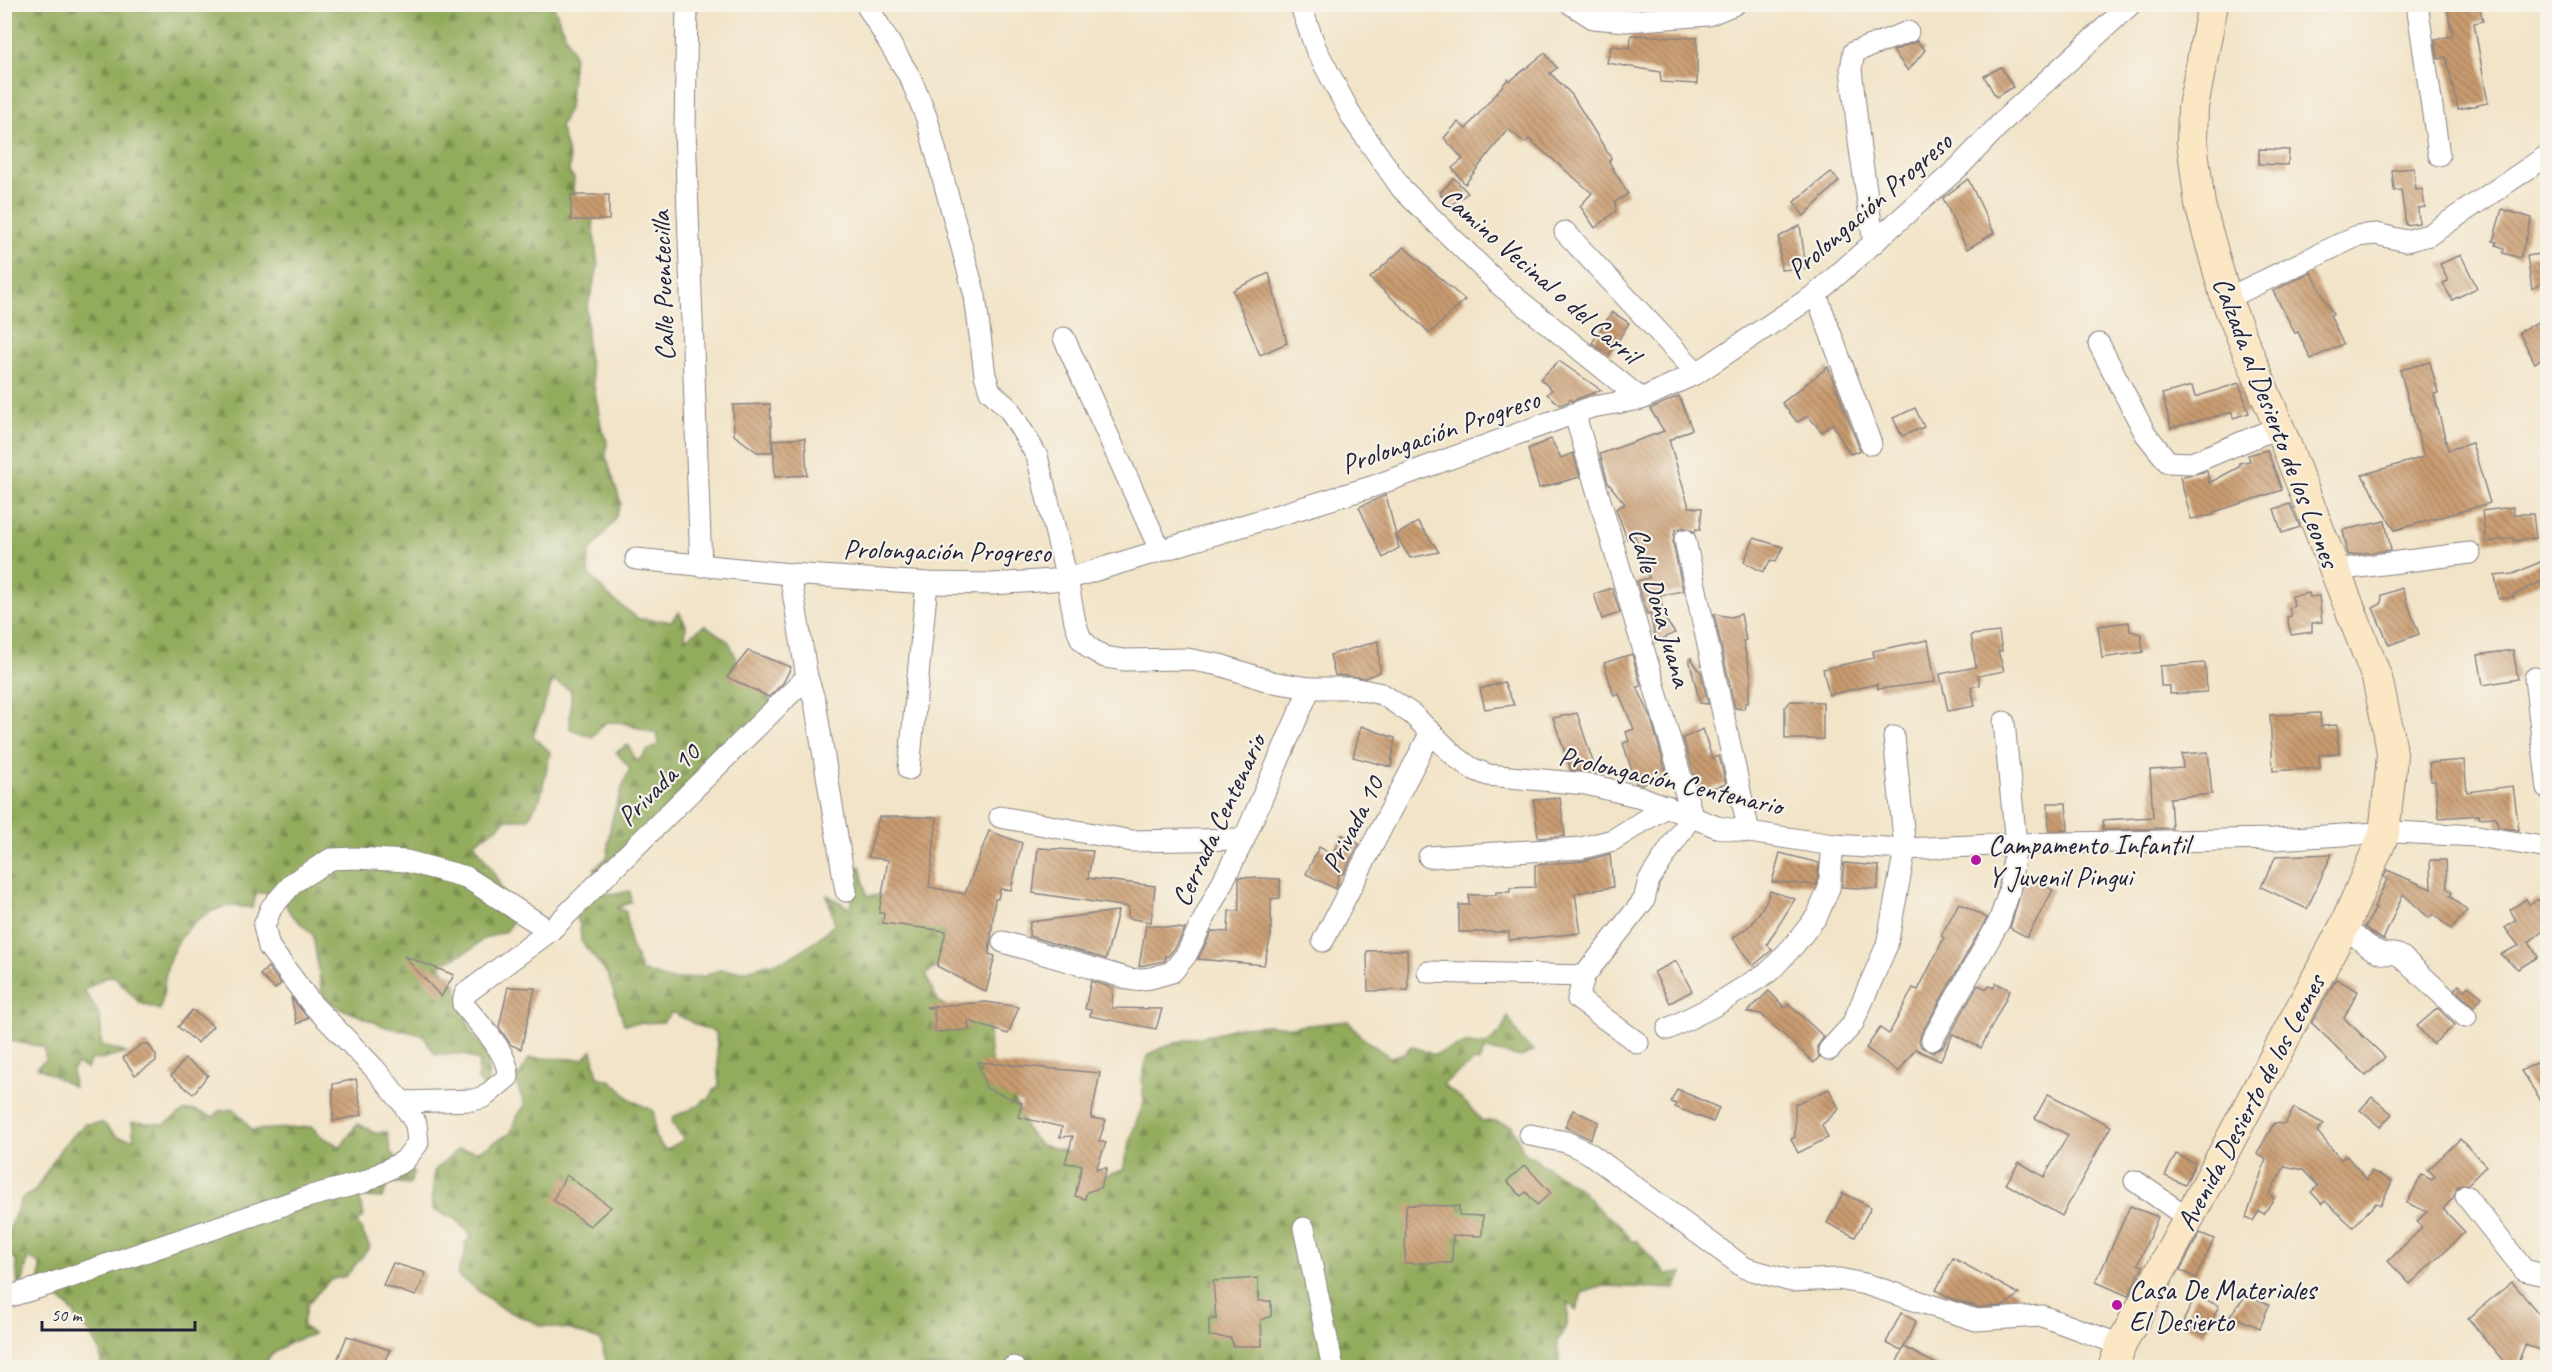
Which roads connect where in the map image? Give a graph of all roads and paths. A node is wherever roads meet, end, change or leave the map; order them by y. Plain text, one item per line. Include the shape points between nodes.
1 (687, 4) edge
2 (866, 4) edge
3 (1300, 4) edge
4 (1571, 4) edge
5 (1735, 4) edge
6 (2131, 4) edge
7 (2213, 4) edge
8 (2417, 4) edge
9 (1595, 11) edge
10 (1908, 32) dead end
11 (2439, 155) dead end
12 (2546, 158) edge
13 (1565, 232) dead end
14 (1874, 243) junction
15 (1816, 294) junction
16 (2226, 299) junction
17 (1064, 338) dead end
18 (2099, 344) dead end
19 (1697, 373) junction
20 (1641, 399) junction
21 (1575, 414) junction
22 (2279, 427) junction
23 (1871, 444) dead end
24 (1685, 540) dead end
25 (1160, 550) junction
26 (2470, 553) dead end
27 (636, 559) dead end
28 (701, 566) junction
29 (2336, 570) junction
30 (790, 574) junction
31 (1067, 579) junction
32 (927, 582) junction
33 (807, 677) junction
34 (2535, 678) dead end
35 (1310, 688) junction
36 (2004, 722) dead end
37 (1431, 732) junction
38 (1894, 737) dead end
39 (909, 769) dead end
40 (2547, 789) edge
41 (1666, 806) junction
42 (1692, 815) junction
43 (1000, 817) dead end
44 (1749, 832) junction
45 (2384, 834) junction
46 (1244, 839) junction
47 (2016, 844) junction
48 (1833, 845) junction
49 (2547, 848) edge
50 (1905, 849) junction
51 (1429, 857) dead end
52 (846, 891) dead end
53 (2344, 925) junction
54 (550, 931) junction
55 (1323, 941) dead end
56 (1004, 942) dead end
57 (1428, 972) dead end
58 (1584, 976) junction
59 (2466, 1017) dead end
60 (1668, 1029) dead end
61 (1932, 1040) dead end
62 (1638, 1043) dead end
63 (1829, 1050) dead end
64 (402, 1102) junction
65 (1530, 1135) dead end
66 (2135, 1181) dead end
67 (2466, 1196) dead end
68 (2188, 1218) junction
69 (1304, 1228) dead end
70 (2547, 1276) edge
71 (4, 1298) edge
72 (2117, 1356) edge
73 (1334, 1368) edge

1 - 28 street, Calle Puentecilla via 685,130
2 - 31 street, Prolongación Centenario via 911,79 927,119 975,296 985,375 990,391 1009,409 1037,456
3 - 20 street, Camino Vecinal o del Carril via 1316,49 1353,119 1401,189 1500,285
4 - 9 street
5 - 9 street via 1708,15 1626,21
6 - 14 street, Prolongación Progreso
7 - 16 street, Calzada al Desierto de los Leones via 2193,107 2192,142 2200,205
8 - 11 street
10 - 14 street via 1854,52 1851,69
12 - 16 street via 2429,235 2406,241 2376,234 2357,236
13 - 19 street
14 - 15 street, Prolongación Progreso
15 - 19 street, Prolongación Progreso
15 - 23 street
16 - 22 street, Calzada al Desierto de los Leones
17 - 25 street
18 - 22 street via 2145,433 2168,462 2192,463
19 - 20 street, Prolongación Progreso
20 - 21 street, Prolongación Progreso via 1592,407
21 - 25 street, Prolongación Progreso via 1371,487
21 - 42 street, Calle Doña Juana
22 - 29 street, Calzada al Desierto de los Leones
24 - 44 street
25 - 31 street, Prolongación Progreso
26 - 29 street
27 - 28 street, Prolongación Progreso
28 - 30 street, Prolongación Progreso
29 - 45 street, Calzada al Desierto de los Leones via 2378,678 2385,711 2392,754
30 - 32 street, Prolongación Progreso
30 - 33 street
31 - 32 street, Prolongación Progreso via 993,584
31 - 35 street, Prolongación Centenario via 1081,639 1105,657 1186,659
32 - 39 street
33 - 52 street via 815,702
33 - 54 street, Privada 10
34 - 40 street
35 - 37 street, Prolongación Centenario via 1352,688 1382,694
35 - 46 street, Cerrada Centenario
36 - 47 street
37 - 41 street, Prolongación Centenario via 1456,757 1488,775 1586,784
37 - 55 street, Privada 10
38 - 50 street
41 - 42 street, Prolongación Centenario
41 - 51 street via 1613,840 1582,848
42 - 44 street, Prolongación Centenario via 1704,824
42 - 58 street via 1649,880 1644,900
43 - 46 street via 1132,841
44 - 48 street, Prolongación Centenario
45 - 47 street, Prolongación Centenario
45 - 49 street, Prolongación Centenario via 2434,832
45 - 53 street, Avenida Desierto de los Leones
46 - 56 street, Cerrada Centenario via 1186,955 1172,972 1133,980
47 - 50 street, Prolongación Centenario
47 - 61 street via 2009,892 1999,922
48 - 50 street, Prolongación Centenario
48 - 60 street via 1829,888 1817,916 1795,944 1770,971
50 - 63 street via 1887,945 1852,1025
53 - 59 street via 2380,953 2394,952 2402,957
53 - 68 street, Avenida Desierto de los Leones
54 - 64 street, Privada 10 via 465,994 463,1004 504,1056 508,1077 484,1097 473,1100
54 - 64 street via 466,877 406,861 331,859 294,882 271,908 264,926 269,947 311,1002
57 - 58 street
58 - 62 street via 1578,999
64 - 71 street via 416,1124 418,1143 404,1161 364,1182 307,1197
65 - 72 street via 1566,1142 1589,1153 1745,1268 1791,1281 1839,1279 1865,1284 1976,1320 2042,1316
66 - 68 street
67 - 70 street via 2524,1270
68 - 72 street, Avenida Desierto de los Leones
69 - 73 street

